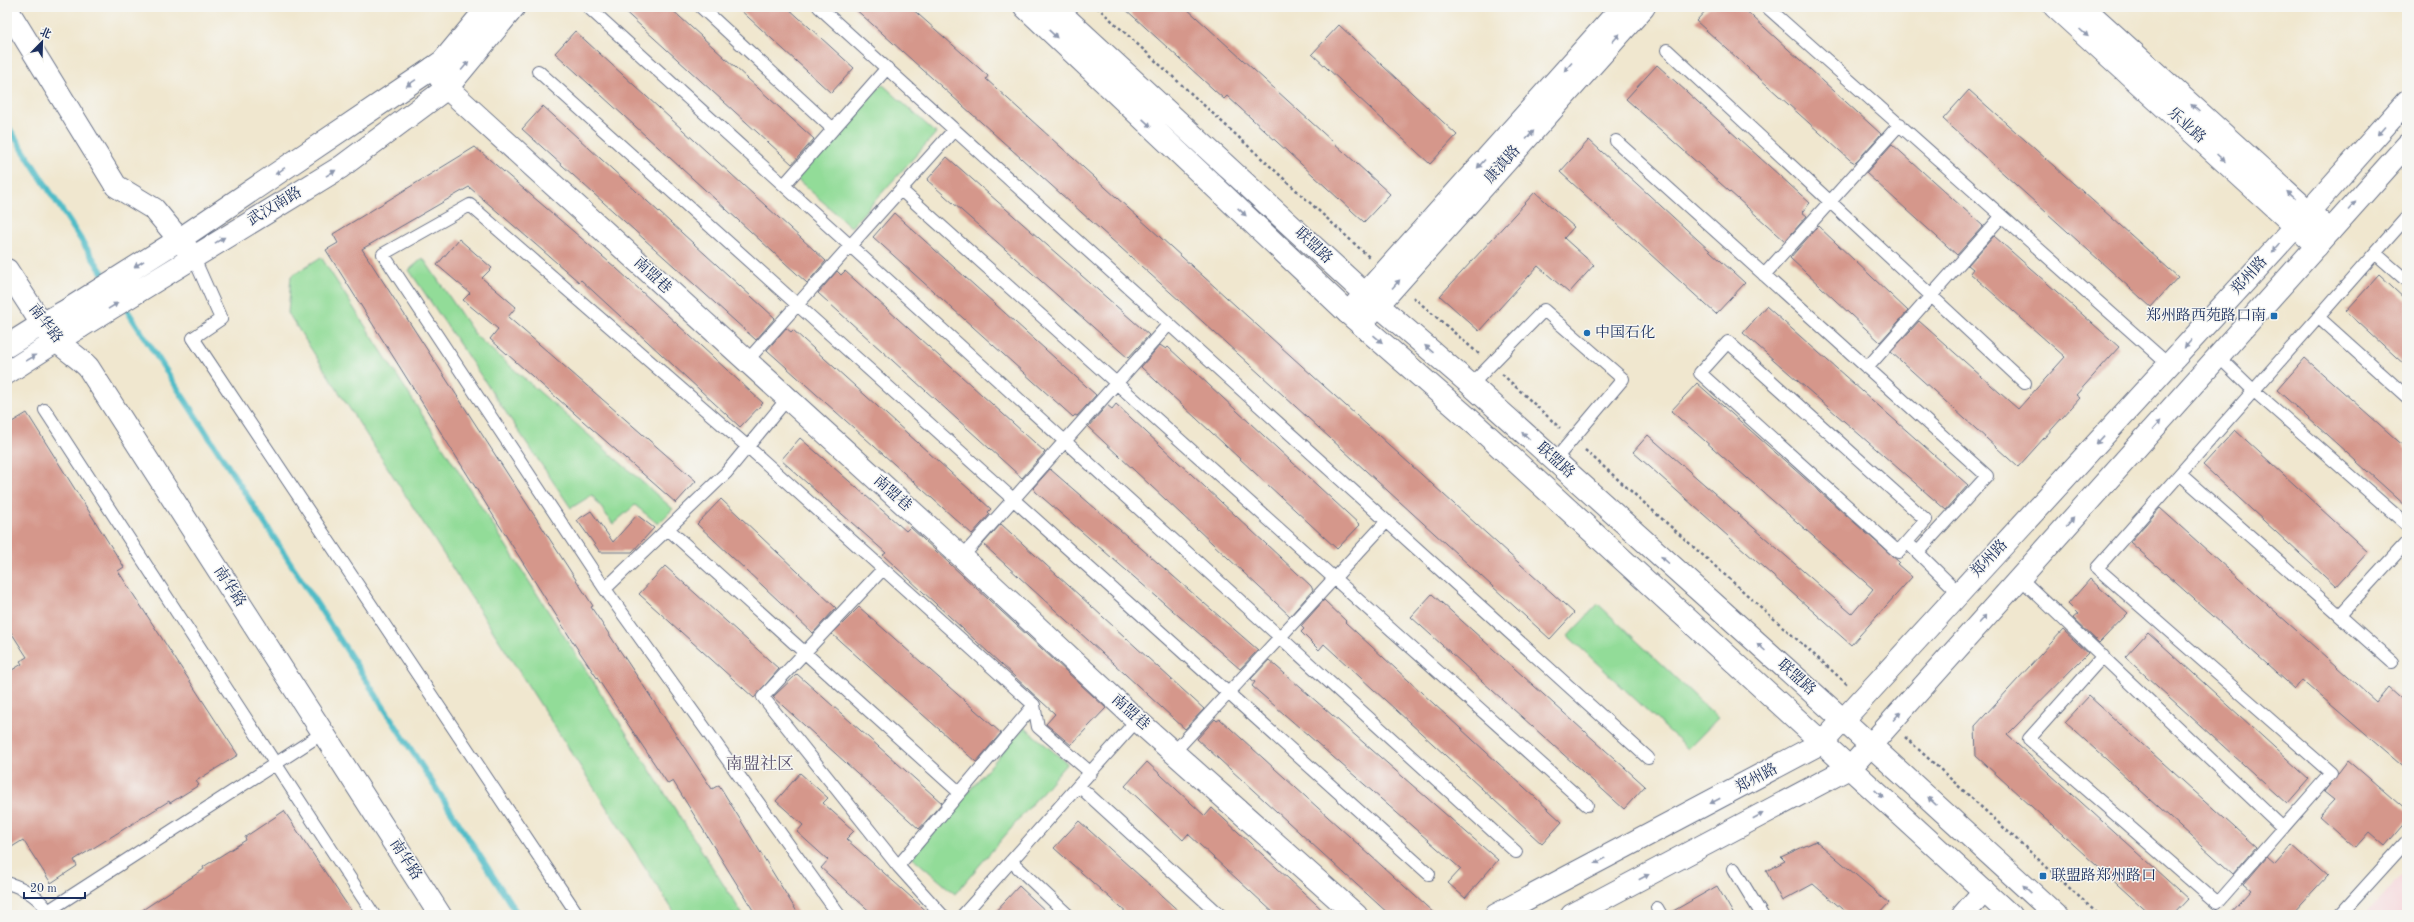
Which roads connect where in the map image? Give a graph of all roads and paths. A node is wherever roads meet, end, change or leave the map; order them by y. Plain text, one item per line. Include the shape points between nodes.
1 (488, 7) edge
2 (514, 7) edge
3 (588, 7) edge
4 (701, 7) edge
5 (819, 7) edge
6 (1024, 7) edge
7 (1054, 7) edge
8 (1097, 7) edge
9 (1622, 7) edge
10 (1644, 7) edge
11 (1767, 7) edge
12 (2055, 7) edge
13 (2083, 7) edge
14 (7, 9) edge
15 (1667, 50) dead end
16 (434, 68) junction
17 (887, 68) junction
18 (538, 71) dead end
19 (447, 88) junction
20 (2407, 102) edge
21 (1900, 124) junction
22 (833, 130) junction
23 (954, 130) junction
24 (1616, 141) dead end
25 (2407, 144) edge
26 (784, 185) junction
27 (901, 190) junction
28 (1830, 202) junction
29 (2001, 217) junction
30 (2407, 217) edge
31 (2303, 219) junction
32 (2324, 238) junction
33 (176, 241) junction
34 (851, 246) junction
35 (2374, 253) junction
36 (190, 258) junction
37 (7, 270) edge
38 (1764, 275) junction
39 (1391, 278) junction
40 (2407, 281) edge
41 (1931, 296) junction
42 (1372, 299) junction
43 (798, 306) junction
44 (2318, 317) junction
45 (75, 318) junction
46 (1354, 318) junction
47 (42, 324) junction
48 (1169, 324) junction
49 (55, 342) junction
50 (7, 346) edge
51 (2219, 357) junction
52 (746, 362) junction
53 (1490, 364) junction
54 (2169, 365) junction
55 (1867, 368) junction
56 (7, 373) edge
57 (2025, 383) dead end
58 (1117, 384) junction
59 (1471, 385) junction
60 (2253, 390) junction
61 (2407, 397) edge
62 (786, 399) junction
63 (45, 410) dead end
64 (1574, 440) junction
65 (1065, 442) junction
66 (748, 447) junction
67 (1554, 461) junction
68 (2180, 474) junction
69 (1014, 500) junction
70 (1387, 522) junction
71 (2407, 525) edge
72 (668, 529) junction
73 (1907, 542) junction
74 (2407, 542) edge
75 (1918, 552) junction
76 (962, 557) junction
77 (883, 569) junction
78 (1334, 578) junction
79 (2020, 578) junction
80 (605, 589) junction
81 (1959, 592) junction
82 (2340, 616) junction
83 (1279, 636) junction
84 (805, 652) junction
85 (2102, 656) junction
86 (2392, 662) dead end
87 (1227, 692) junction
88 (1862, 698) junction
89 (1034, 705) junction
90 (1137, 720) junction
91 (1843, 720) junction
92 (1890, 724) junction
93 (323, 732) junction
94 (1823, 742) junction
95 (1871, 745) junction
96 (1174, 752) junction
97 (1648, 758) dead end
98 (276, 763) junction
99 (1850, 767) junction
100 (1091, 773) junction
101 (1079, 786) junction
102 (960, 793) junction
103 (1587, 805) dead end
104 (2283, 828) junction
105 (2407, 840) edge
106 (1516, 852) dead end
107 (1011, 861) junction
108 (898, 866) junction
109 (1734, 869) dead end
110 (1429, 874) dead end
111 (7, 883) edge
112 (1984, 891) junction
113 (50, 913) edge
114 (374, 915) edge
115 (440, 915) edge
116 (578, 915) edge
117 (839, 915) edge
118 (942, 915) edge
119 (963, 915) edge
120 (1068, 915) edge
121 (1220, 915) edge
122 (1356, 915) edge
123 (1496, 915) edge
124 (1572, 915) edge
125 (1762, 915) edge
126 (1964, 915) edge
127 (2010, 915) edge
128 (2056, 915) edge
129 (2099, 915) edge
130 (2340, 915) edge

1 - 16 street, 武汉南路 via 443,61
19 -> 2 street, 武汉南路
3 - 26 lane
4 - 22 lane
5 - 17 lane
6 -> 46 street, 联盟路
7 - 42 street, 联盟路
8 - 39 path
9 -> 39 street, 康滇路
39 -> 10 street, 康滇路
11 - 21 lane
12 -> 31 street, 乐业路
31 -> 13 street, 乐业路
14 - 33 street via 116,186 154,209
15 - 28 lane
16 - 19 street, 南盟巷
16 -> 33 street, 武汉南路
17 - 22 lane
17 - 23 lane
18 - 43 lane
36 -> 19 street, 武汉南路 via 340,167
19 - 52 street, 南盟巷
20 -> 31 street, 郑州路
21 - 28 lane
21 - 29 lane
22 - 26 lane
23 - 27 lane
23 - 48 lane
24 - 38 lane
32 -> 25 street, 郑州路
26 - 34 lane
27 - 34 lane
27 - 58 lane
28 - 38 lane
28 - 41 lane
29 - 41 lane
29 - 54 lane
30 - 35 lane
31 - 32 street, 乐业路
31 -> 54 street, 郑州路
32 - 51 street, 郑州路
33 - 36 street
33 -> 45 street, 武汉南路
34 - 43 lane
34 - 65 lane
35 - 40 lane
35 - 44 lane
45 -> 36 street, 武汉南路
36 - 116 lane via 221,319 192,338
37 - 47 street, 南华路
38 - 55 lane
39 - 42 street, 康滇路
39 - 53 path
41 - 55 lane
41 - 57 lane
42 - 46 street, 康滇路
59 -> 42 street, 联盟路
43 - 52 lane
43 - 69 lane
44 - 60 lane
44 - 61 lane
45 - 47 street, 武汉南路
45 - 49 street, 武汉南路
46 -> 94 street, 联盟路 via 1476,425
47 - 49 street, 南华路
47 - 50 street, 武汉南路
48 - 58 lane
48 - 70 lane
56 -> 49 street, 武汉南路
49 - 93 street, 南华路 via 88,367
51 - 60 lane
79 -> 51 street, 郑州路
52 - 62 street, 南盟巷
53 - 59 lane
53 - 64 path
53 - 64 lane via 1544,310 1623,379
54 -> 81 street, 郑州路
55 - 75 lane via 1987,476
58 - 65 lane
58 - 78 lane
67 -> 59 street, 联盟路
60 - 68 lane
60 - 71 lane
62 - 66 lane
62 - 76 street, 南盟巷
63 - 98 lane
64 - 67 lane
64 - 88 path
65 - 69 lane
65 - 83 lane
66 - 72 lane via 726,473
66 - 77 lane
66 - 80 lane via 470,205 383,254
91 -> 67 street, 联盟路
68 - 82 lane
68 - 104 lane via 2097,568 2331,773
69 - 76 lane
69 - 87 lane
70 - 78 lane
70 - 97 lane
72 - 80 lane
72 - 84 lane
73 - 73 lane via 1898,552 1700,373 1728,342 1926,520
73 - 75 lane
74 - 82 lane
75 - 81 lane
76 - 90 street, 南盟巷
77 - 84 lane
77 - 89 lane
78 - 83 lane
78 - 103 lane
79 - 85 lane
92 -> 79 street, 郑州路
80 - 117 lane
81 - 88 street, 郑州路
82 - 86 lane
83 - 87 lane
83 - 106 lane
84 - 102 lane
84 - 108 lane via 763,697
85 - 104 lane
85 - 104 lane via 2029,739 2217,903
87 - 96 lane
87 - 110 lane
88 - 91 street, 郑州路
89 - 100 lane via 1038,727
89 - 102 lane
90 - 96 street, 南盟巷
90 - 100 lane
91 - 94 street, 郑州路
91 - 95 street, 联盟路
92 - 95 street, 郑州路
92 - 129 path
93 - 98 lane
93 - 115 street, 南华路
94 - 99 street, 联盟路
94 -> 123 street, 郑州路
95 - 99 street, 郑州路
128 -> 95 street, 联盟路
96 - 122 street, 南盟巷
98 - 113 lane
98 - 114 lane
99 -> 112 street, 联盟路
124 -> 99 street, 郑州路
100 - 101 lane
101 - 107 lane
101 - 121 lane
102 - 108 lane
105 - 130 lane
107 - 119 lane
107 - 120 lane
108 - 118 lane
109 - 125 lane
111 - 113 lane via 24,888 41,900
112 - 126 street
112 - 127 street, 联盟路

